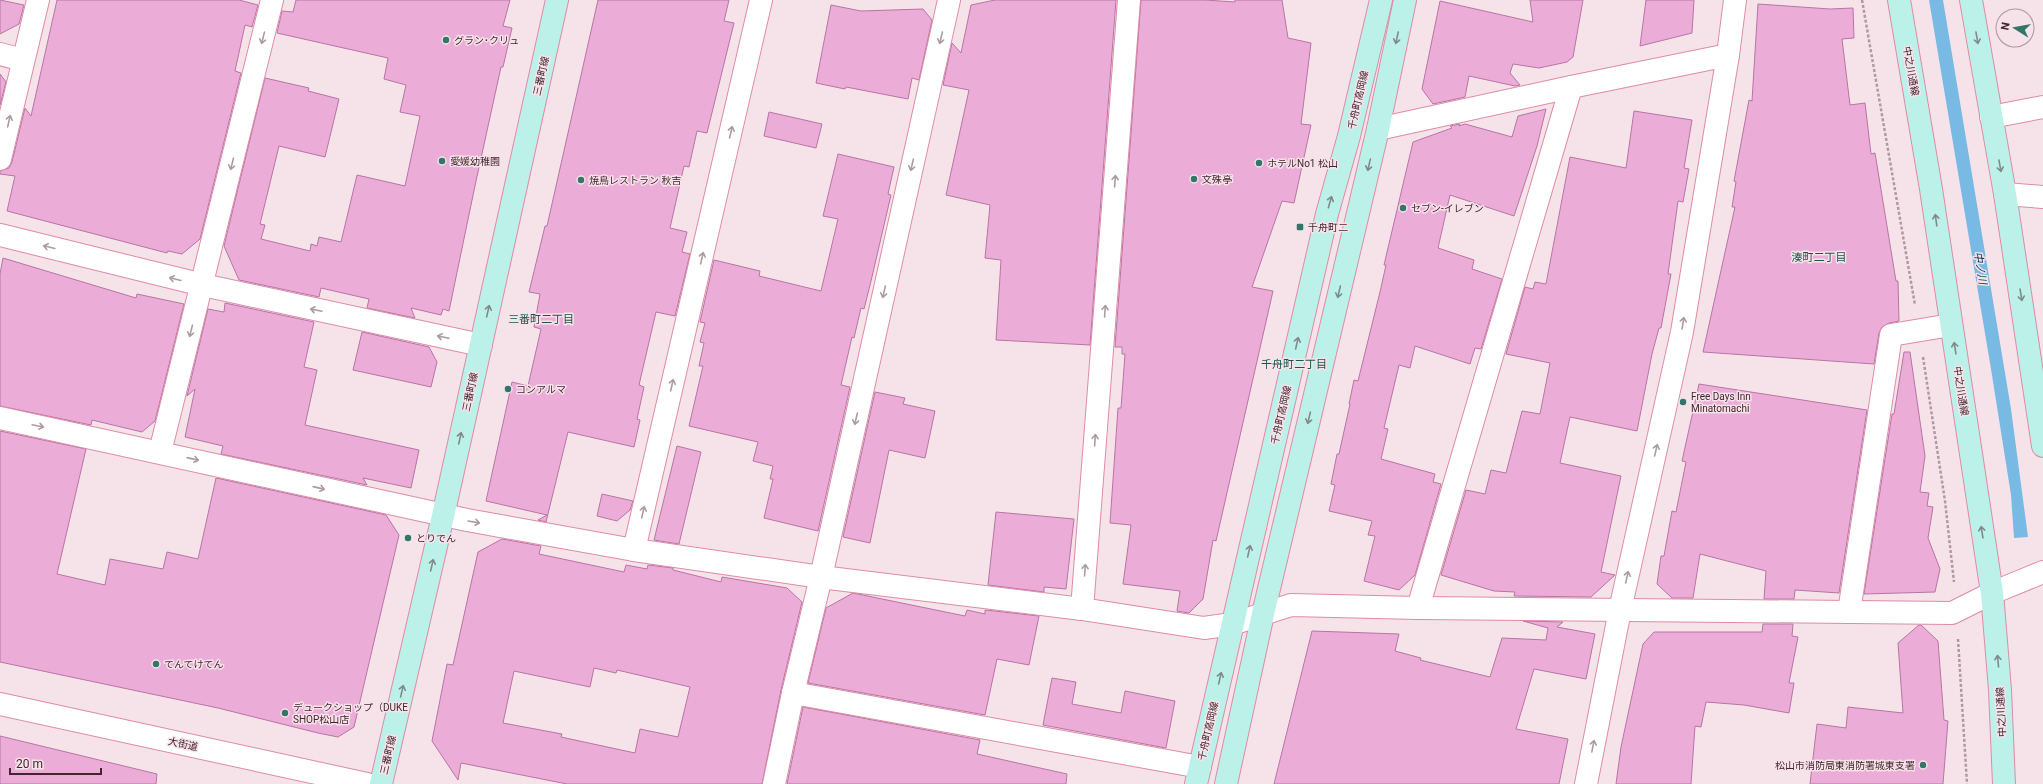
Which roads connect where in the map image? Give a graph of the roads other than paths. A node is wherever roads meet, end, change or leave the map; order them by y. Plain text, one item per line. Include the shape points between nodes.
1 (38, 0) edge
2 (272, 0) edge
3 (557, 0) edge
4 (761, 0) edge
5 (949, 0) edge
6 (1128, 0) edge
7 (1381, 0) edge
8 (1405, 0) edge
9 (1735, 0) edge
10 (1899, 0) edge
11 (1971, 0) edge
12 (0, 54) edge
13 (1728, 55) junction
14 (23, 60) junction
15 (1571, 87) junction
16 (2043, 107) edge
17 (1991, 117) junction
18 (1378, 129) junction
19 (1349, 136) junction
20 (0, 159) edge
21 (2005, 194) junction
22 (2043, 197) edge
23 (0, 235) edge
24 (203, 285) junction
25 (1951, 325) junction
26 (481, 345) junction
27 (2037, 364) edge
28 (0, 418) edge
29 (2043, 446) edge
30 (160, 452) junction
31 (443, 516) junction
32 (634, 550) junction
33 (2043, 572) edge
34 (821, 577) junction
35 (1992, 593) junction
36 (1418, 608) junction
37 (1082, 609) junction
38 (1620, 610) junction
39 (1849, 612) junction
40 (1263, 614) junction
41 (1232, 624) junction
42 (793, 693) junction
43 (0, 704) edge
44 (1198, 776) edge
45 (1227, 779) edge
46 (367, 784) edge
47 (381, 784) edge
48 (774, 784) edge
49 (1586, 784) edge
50 (2004, 784) edge

1 - 14 street
2 -> 24 street
26 -> 3 street, 三番町線
32 -> 4 street
5 -> 34 street
37 -> 6 street
7 - 19 street, 千舟町高岡線
8 -> 18 street
9 - 13 street
25 -> 10 street, 中之川通線 via 1932,189
11 -> 17 street
12 - 14 street
13 - 15 street
38 -> 13 street via 1682,332
20 -> 14 street
15 - 18 street
15 - 36 street
16 - 17 street
17 -> 21 street
18 - 19 street
18 -> 40 street
41 -> 19 street, 千舟町高岡線 via 1327,214
21 - 22 street
21 -> 27 street
24 -> 23 street
26 -> 24 street
24 -> 30 street
35 -> 25 street, 中之川通線
25 - 39 street via 1891,335
31 -> 26 street, 三番町線
27 - 29 street
28 -> 30 street
30 -> 31 street
31 -> 32 street
47 -> 31 street, 三番町線
32 - 34 street
33 - 35 street
34 - 37 street
34 - 42 street
35 - 39 street via 1952,612
50 -> 35 street, 中之川通線
36 - 38 street
36 - 40 street via 1291,605
37 - 41 street via 1204,628
38 - 39 street
49 -> 38 street
40 - 41 street
40 - 45 street
44 -> 41 street, 千舟町高岡線
42 - 44 street
42 - 48 street
43 - 46 street, 大街道
44 - 45 street

